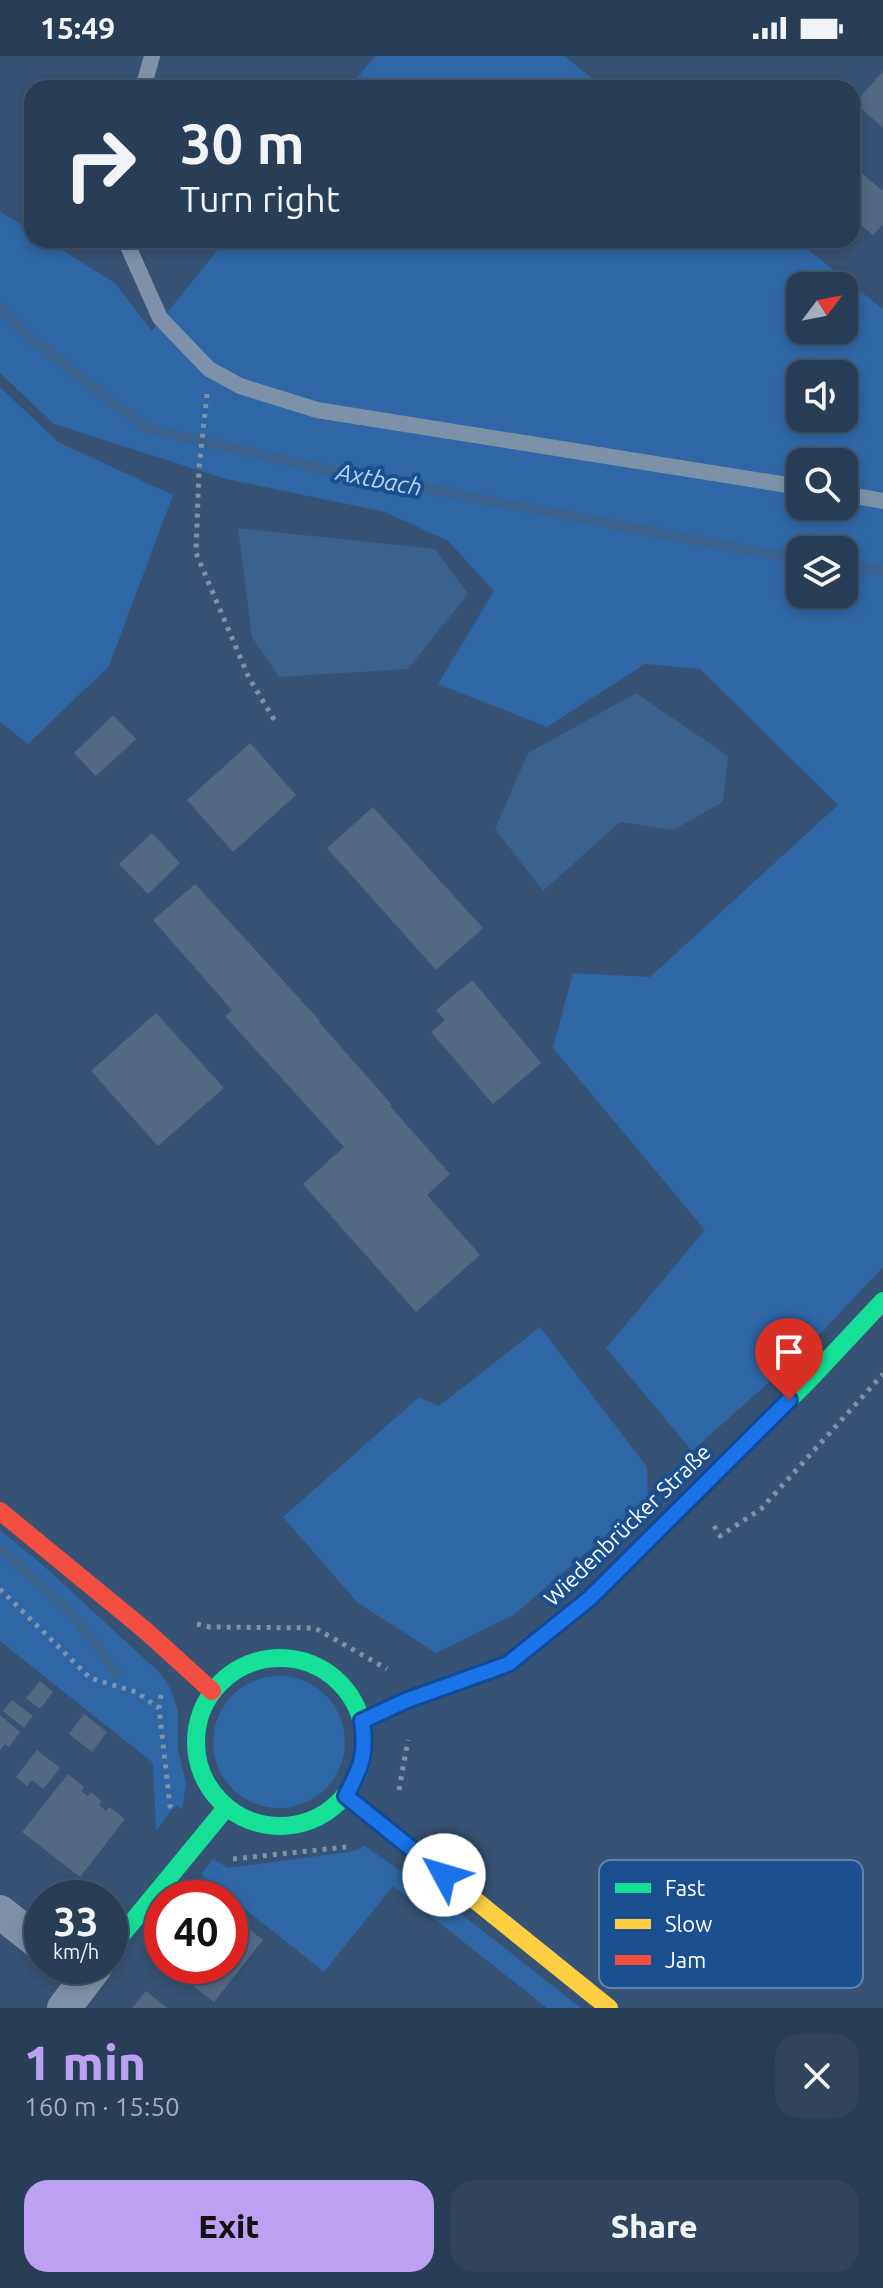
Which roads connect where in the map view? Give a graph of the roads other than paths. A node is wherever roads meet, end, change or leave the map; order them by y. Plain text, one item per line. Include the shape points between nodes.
1 (152, 56) edge
2 (145, 80) edge
3 (129, 248) edge
4 (786, 485) edge
5 (858, 497) edge
6 (883, 501) edge
7 (883, 1301) edge
8 (0, 1511) edge
9 (212, 1691) junction
10 (362, 1721) junction
11 (346, 1796) junction
12 (226, 1808) junction
13 (0, 1912) edge
14 (128, 1927) edge
15 (24, 1931) edge
16 (76, 1984) edge
17 (64, 2008) edge
18 (609, 2008) edge

1 - 2 lane
3 - 4 lane via 160,318 209,369 240,386 317,410
5 - 6 lane
7 - 10 street, Wiedenbrücker Straße via 590,1598 508,1664
8 - 9 street
9 - 10 street via 228,1674 252,1662 289,1658 318,1667 346,1689
9 - 12 street via 201,1711 195,1742 204,1780
10 - 11 street via 361,1767
11 - 12 street via 313,1821 288,1827 259,1825
11 - 18 street
12 - 14 street
13 - 15 street
16 - 17 street

